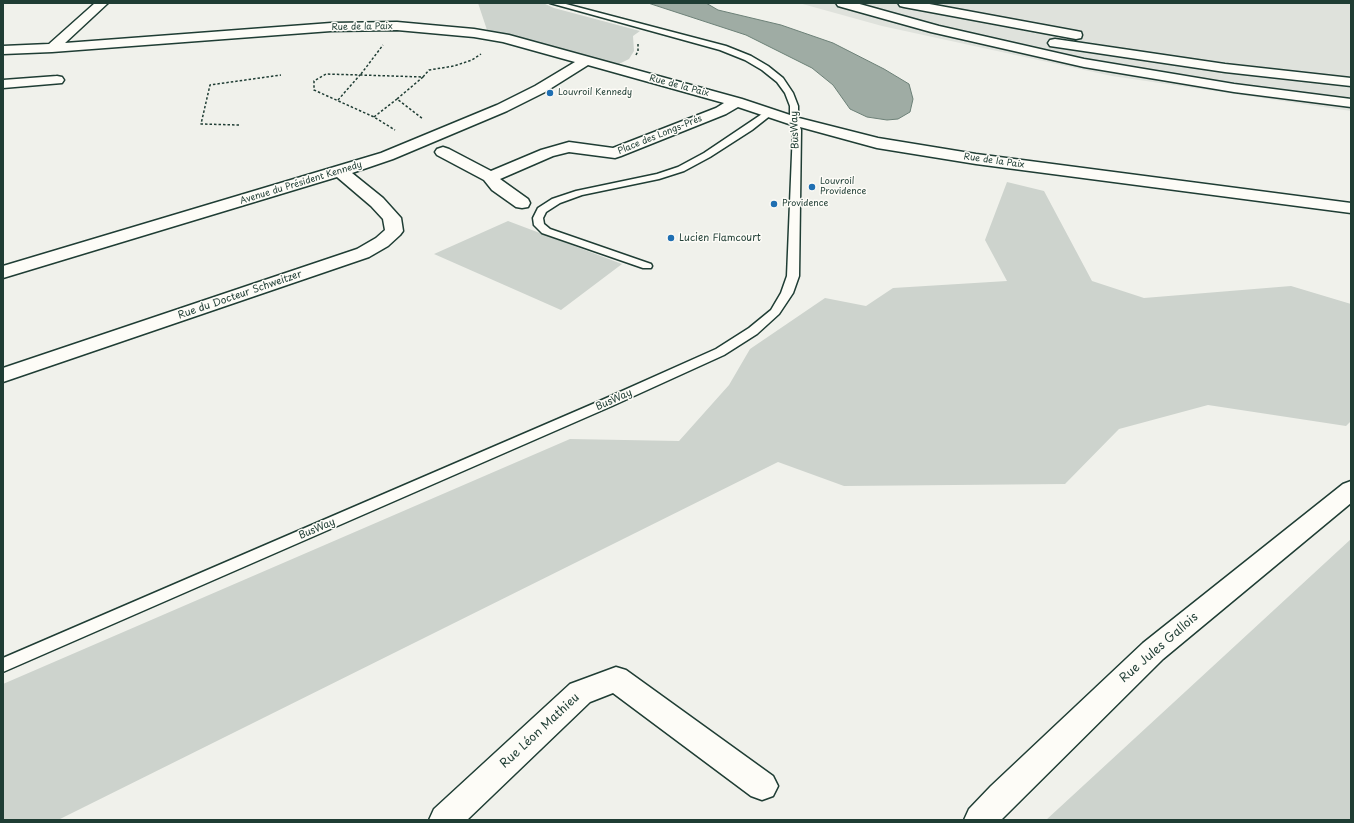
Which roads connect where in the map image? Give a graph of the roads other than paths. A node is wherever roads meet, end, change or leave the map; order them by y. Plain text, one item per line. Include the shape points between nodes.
1 (102, 3) edge
2 (554, 3) edge
3 (842, 3) edge
4 (860, 3) edge
5 (904, 3) edge
6 (52, 48) junction
7 (3, 50) edge
8 (586, 61) junction
9 (1351, 71) edge
10 (57, 80) dead end
11 (1351, 82) edge
12 (3, 84) edge
13 (737, 102) junction
14 (1351, 103) edge
15 (768, 113) junction
16 (794, 121) junction
17 (443, 152) dead end
18 (340, 171) junction
19 (490, 176) junction
20 (522, 203) dead end
21 (1351, 208) edge
22 (647, 266) dead end
23 (4, 269) edge
24 (3, 375) edge
25 (1351, 490) edge
26 (3, 666) edge
27 (762, 786) dead end
28 (445, 820) edge
29 (980, 820) edge

1 - 6 main road
2 - 16 lane, BusWay via 722,48 748,58 780,80 794,106
3 - 14 main road via 936,29 1084,63 1234,88
4 - 11 main road via 1042,41 1138,56
5 - 9 main road via 1138,45
6 - 7 main road, Rue de la Paix
6 - 8 main road, Rue de la Paix via 331,27 397,26 504,38
8 - 13 main road, Rue de la Paix
8 - 18 main road, Avenue du Président Kennedy via 502,108 418,144
10 - 12 main road
13 - 15 main road, Rue de la Paix
13 - 19 main road, Place des Longs-Prés via 721,111 615,153 569,147
15 - 16 main road, Rue de la Paix
15 - 22 lane via 750,128 681,168 659,176 579,193 556,201 542,210 538,218 539,225 546,231
16 - 21 main road, Rue de la Paix via 877,143 976,159
16 - 26 lane, BusWay via 797,130 794,276 775,312 753,331 720,352 607,403
17 - 19 main road
18 - 23 main road, Avenue du Président Kennedy
18 - 24 main road, Rue du Docteur Schweitzer via 392,218 394,231 382,242 363,253
19 - 20 main road via 498,186
25 - 29 main road, Rue Jules Gallois via 1153,651
27 - 28 main road, Rue Léon Mathieu via 616,679 580,693

